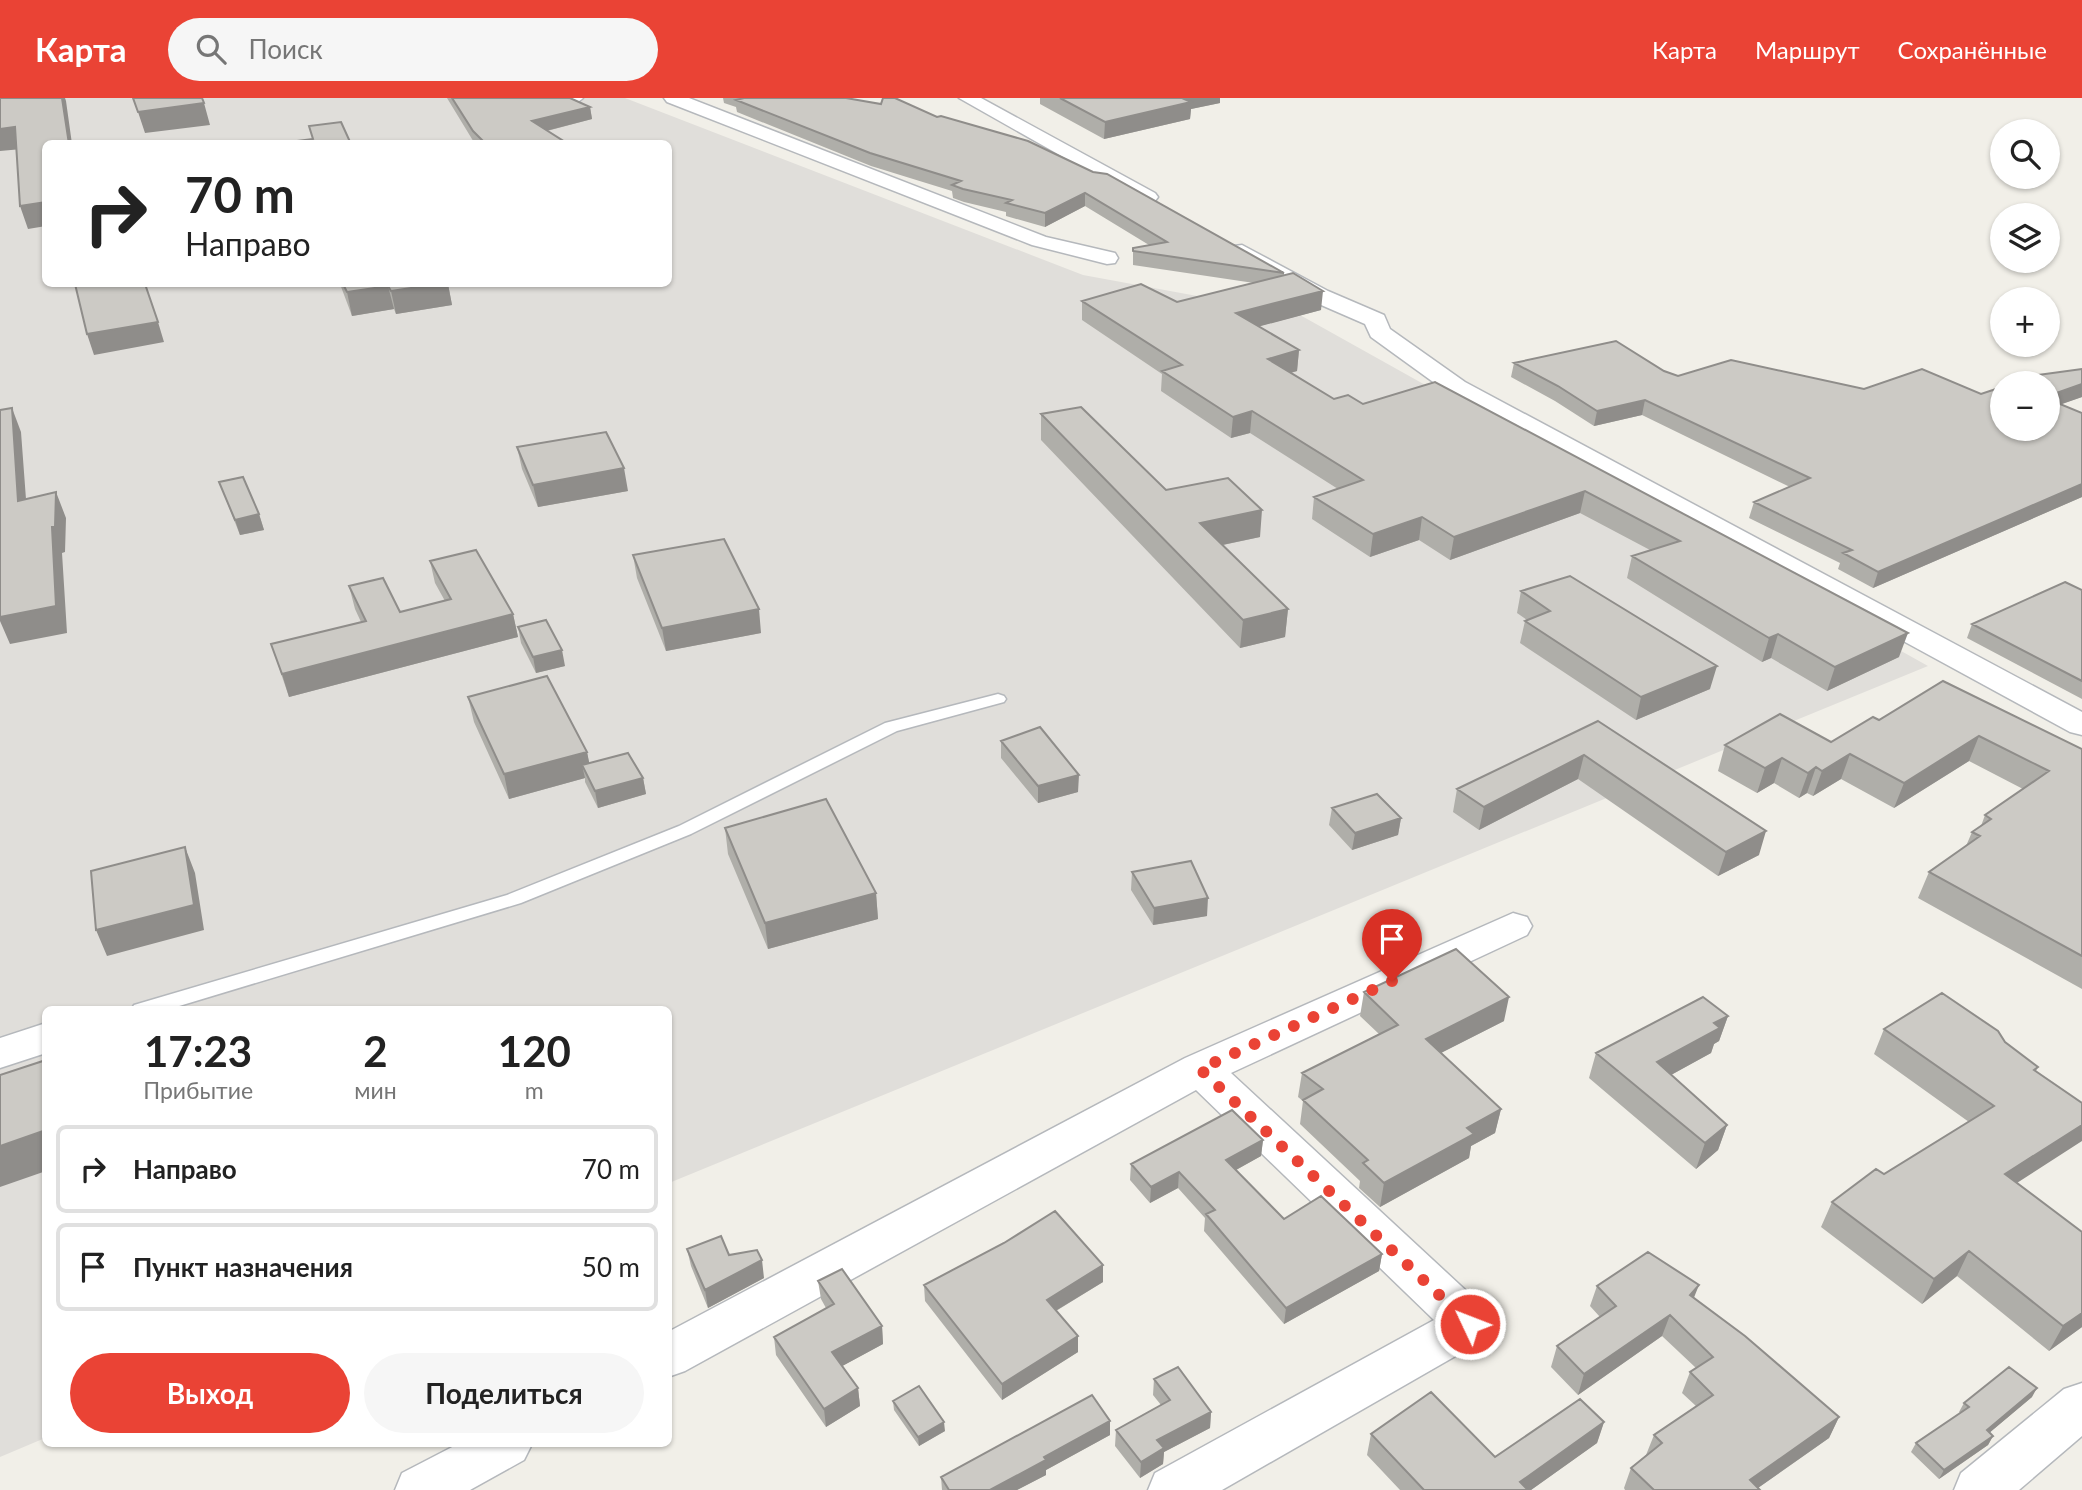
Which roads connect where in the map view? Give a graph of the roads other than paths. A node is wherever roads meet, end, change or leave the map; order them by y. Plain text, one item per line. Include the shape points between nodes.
1 (557, 98) edge
2 (574, 98) edge
3 (673, 98) edge
4 (968, 98) edge
5 (1163, 206) edge
6 (1224, 241) edge
7 (1107, 258) dead end
8 (998, 699) dead end
9 (2082, 725) edge
10 (1513, 926) dead end
11 (154, 1006) edge
12 (42, 1039) edge
13 (0, 1053) edge
14 (1200, 1069) junction
15 (672, 1354) edge
16 (2082, 1405) edge
17 (500, 1447) edge
18 (421, 1490) edge
19 (1174, 1490) edge
20 (1980, 1490) edge

1 - 2 street
3 - 7 street via 1039,241
4 - 5 street
6 - 9 street via 1320,296 1376,320 1379,332 1456,387
8 - 11 lane via 891,727 685,830 514,899
10 - 14 street
12 - 13 street
14 - 15 street
14 - 19 street via 1470,1324
16 - 20 street
17 - 18 street

